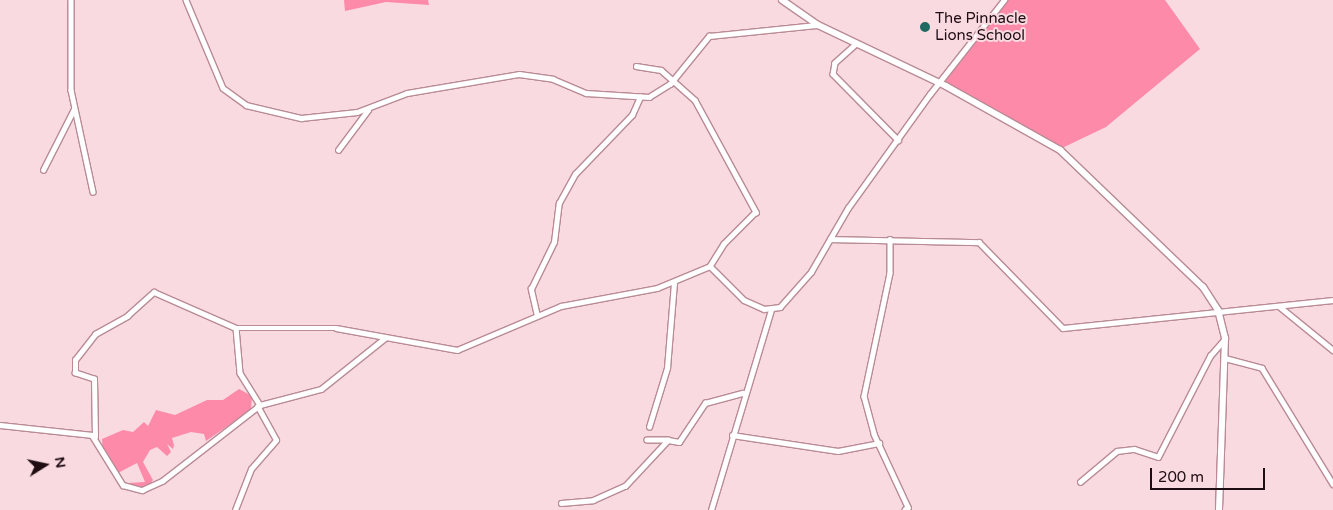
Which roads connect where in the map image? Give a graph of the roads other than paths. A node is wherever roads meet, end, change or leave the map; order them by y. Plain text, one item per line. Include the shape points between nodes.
1 (72, 0) edge
2 (186, 0) edge
3 (782, 0) edge
4 (1004, 0) edge
5 (818, 25) junction
6 (855, 44) junction
7 (636, 66) dead end
8 (674, 79) junction
9 (941, 84) junction
10 (640, 97) junction
11 (74, 109) junction
12 (369, 109) junction
13 (898, 140) junction
14 (338, 150) dead end
15 (43, 170) dead end
16 (93, 192) dead end
17 (830, 239) junction
18 (890, 239) junction
19 (710, 266) junction
20 (674, 282) junction
21 (1333, 300) edge
22 (1278, 305) junction
23 (771, 310) junction
24 (1218, 310) junction
25 (536, 316) junction
26 (236, 328) junction
27 (385, 338) junction
28 (1226, 338) junction
29 (1333, 350) edge
30 (1225, 358) junction
31 (743, 393) junction
32 (259, 406) junction
33 (0, 425) edge
34 (649, 427) dead end
35 (732, 435) junction
36 (95, 437) junction
37 (647, 440) dead end
38 (668, 440) junction
39 (879, 443) junction
40 (1080, 482) dead end
41 (1333, 484) edge
42 (561, 503) dead end
43 (236, 510) edge
44 (712, 510) edge
45 (905, 510) edge
46 (1219, 510) edge

1 - 11 street
2 - 12 street via 215,76 237,101 301,118
3 - 5 main road
4 - 9 street
5 - 6 main road
5 - 8 street via 709,36
6 - 9 main road
6 - 13 street via 834,63 833,74
7 - 8 street via 654,67
8 - 10 street via 655,94
8 - 19 street via 708,118 742,193 756,212 724,244
9 - 13 street
9 - 24 main road via 1066,155 1192,275
10 - 12 street via 586,93 553,80 518,74 407,93
10 - 25 street via 632,115 575,174 559,203 554,242 531,289
11 - 15 street
11 - 16 street
12 - 14 street
13 - 17 street
17 - 18 street
17 - 23 street via 796,290
18 - 24 street via 979,242 1063,328
18 - 39 street via 890,273 864,396
19 - 20 street
19 - 23 street via 744,300
20 - 25 street via 561,306
20 - 34 street via 668,368
21 - 22 street
22 - 24 street
22 - 29 street
23 - 31 street
24 - 28 main road
25 - 27 street via 457,350
26 - 27 street via 336,328
26 - 32 street via 240,373
26 - 36 street via 162,291 149,294 128,316 95,334 73,367 75,373 94,379
27 - 32 street via 316,391
28 - 30 main road
28 - 40 street via 1210,356 1158,457 1134,449 1118,451
30 - 41 street via 1262,368
30 - 46 main road
31 - 35 street
31 - 38 street via 705,403 679,442
32 - 36 street via 162,481 142,490 123,485
32 - 43 street via 276,440 251,469
33 - 36 street
35 - 39 street via 838,451
35 - 44 street
37 - 38 street
38 - 42 street via 639,474 615,492
39 - 45 street via 908,507

